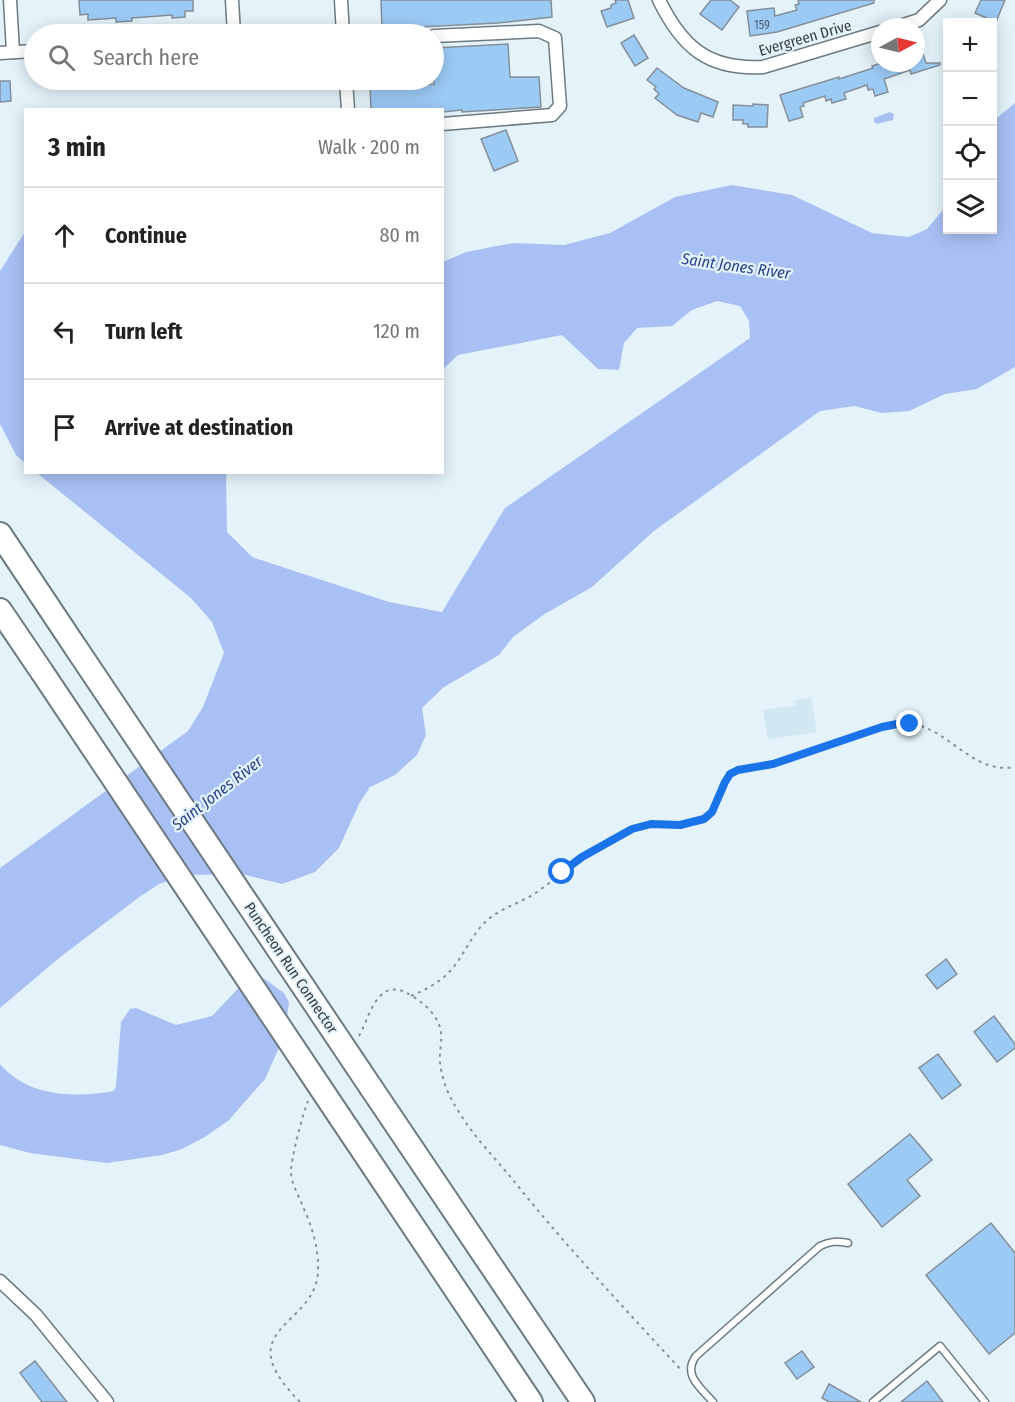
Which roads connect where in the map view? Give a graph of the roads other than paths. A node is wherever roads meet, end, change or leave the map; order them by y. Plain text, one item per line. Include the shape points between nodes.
1 (10, 0) edge
2 (232, 0) edge
3 (340, 0) edge
4 (659, 0) edge
5 (940, 0) edge
6 (921, 18) edge
7 (233, 24) edge
8 (342, 24) edge
9 (871, 35) edge
10 (444, 36) edge
11 (24, 51) edge
12 (13, 52) junction
13 (0, 53) edge
14 (347, 90) edge
15 (348, 108) edge
16 (444, 124) edge
17 (0, 534) edge
18 (0, 610) edge
19 (848, 1243) dead end
20 (0, 1281) edge
21 (107, 1402) edge
22 (531, 1402) edge
23 (583, 1402) edge
24 (713, 1402) edge
25 (873, 1402) edge
26 (985, 1402) edge

1 - 12 street
2 - 7 street
3 - 8 street
4 - 9 street, Evergreen Drive via 678,34 693,50 710,60 744,68 763,67
5 - 6 street
10 - 16 street via 539,31 555,38 560,106 552,115
11 - 12 street
12 - 13 street
14 - 15 street
17 - 23 highway, Puncheon Run Connector, bridge
18 - 22 highway, bridge
19 - 24 lane via 829,1242 820,1246 696,1356 691,1363 692,1375
20 - 21 street via 36,1315
25 - 26 lane via 940,1346

